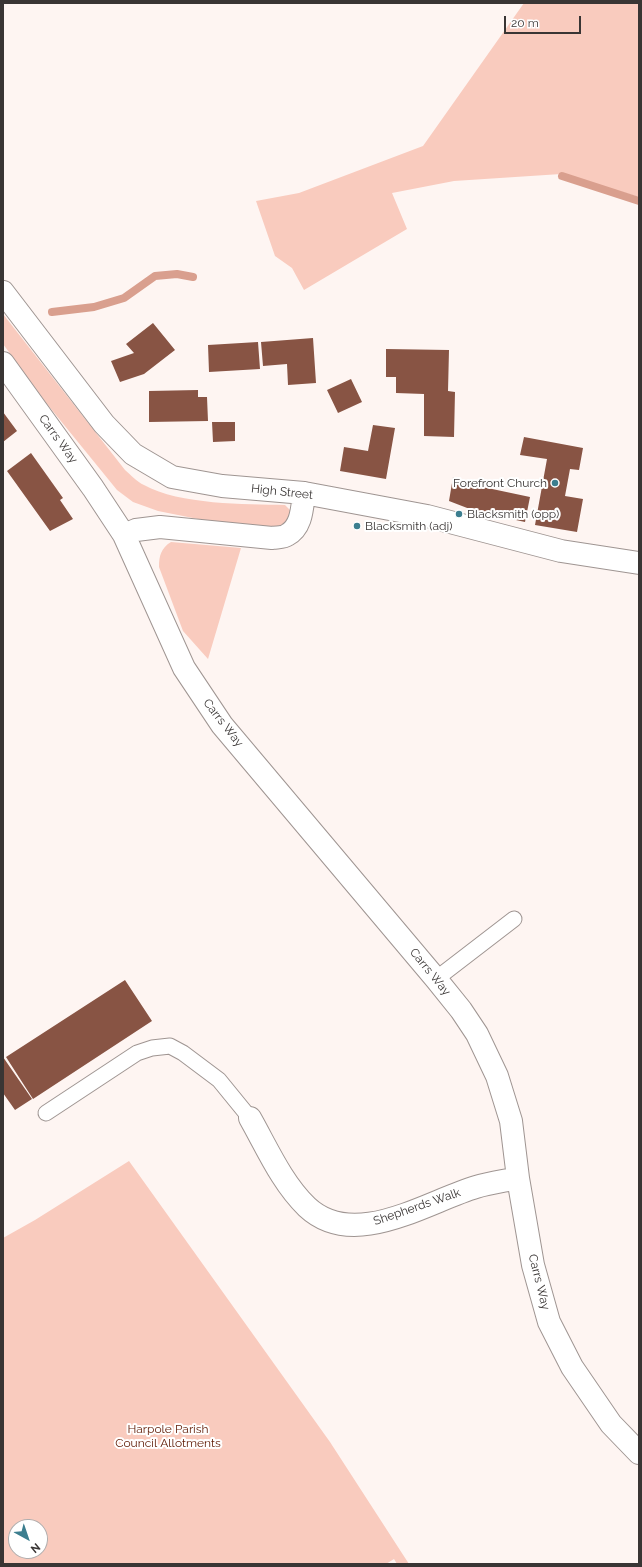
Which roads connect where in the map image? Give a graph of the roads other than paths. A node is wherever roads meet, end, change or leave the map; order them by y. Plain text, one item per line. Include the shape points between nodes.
1 (3, 292) edge
2 (3, 363) edge
3 (304, 493) junction
4 (124, 535) junction
5 (639, 563) edge
6 (514, 919) dead end
7 (436, 979) junction
8 (46, 1113) dead end
9 (250, 1118) joint
10 (518, 1178) junction
11 (639, 1453) edge

1 - 3 street, High Street via 104,424 133,454 172,477 222,486
2 - 4 street, Carrs Way
3 - 4 street via 300,520 295,529 286,536 272,538 160,527 136,530
3 - 5 street, High Street via 427,516 561,551
4 - 7 street, Carrs Way via 174,649 222,725
6 - 7 lane
7 - 10 street, Carrs Way via 477,1034 497,1076 511,1120
8 - 9 lane via 136,1053 170,1046 218,1080
9 - 10 street, Shepherds Walk via 294,1193 320,1218 336,1222 355,1226 380,1223 476,1187
10 - 11 street, Carrs Way via 533,1265 549,1322 572,1367 607,1418

